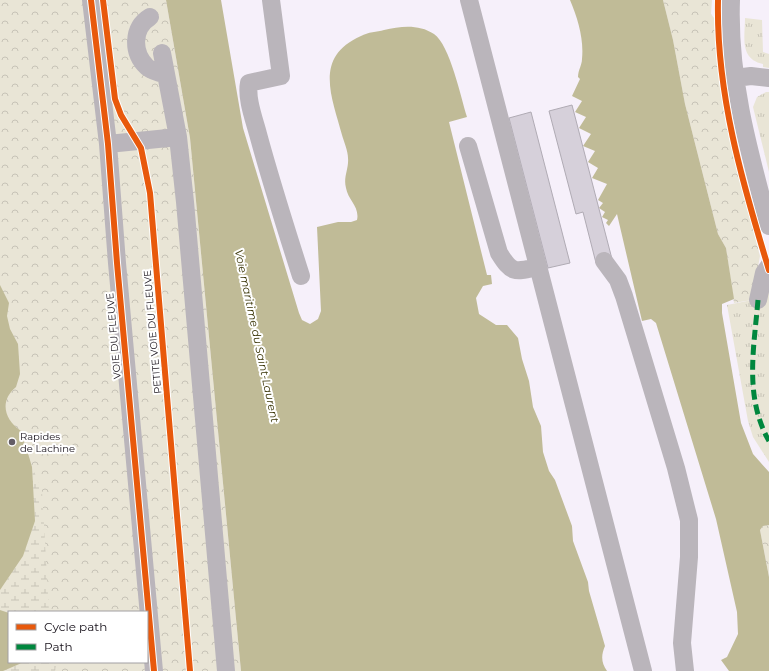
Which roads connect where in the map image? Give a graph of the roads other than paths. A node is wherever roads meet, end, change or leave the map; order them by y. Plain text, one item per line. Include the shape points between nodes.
1 (91, 0) edge
2 (271, 0) edge
3 (469, 0) edge
4 (732, 0) edge
5 (150, 17) dead end
6 (162, 53) dead end
7 (165, 74) junction
8 (735, 78) junction
9 (769, 78) edge
10 (178, 137) junction
11 (108, 144) junction
12 (468, 146) dead end
13 (768, 217) edge
14 (604, 261) dead end
15 (769, 266) edge
16 (542, 271) junction
17 (301, 276) dead end
18 (758, 300) dead end
19 (154, 671) edge
20 (226, 671) edge
21 (644, 671) edge
22 (685, 671) edge

1 - 11 street, VOIE DU FLEUVE
2 - 17 street via 281,76 249,83 248,88 263,153
3 - 16 street
4 - 8 street
5 - 7 street via 139,29 135,38 136,45 142,61 148,67
6 - 7 street
7 - 10 street
8 - 9 street
8 - 13 street via 743,127
10 - 11 street
10 - 20 street
11 - 19 street, VOIE DU FLEUVE
12 - 16 street via 499,253 512,270
14 - 22 street via 618,280 624,296 676,468 689,520 689,558 682,643
15 - 18 street via 764,273
16 - 21 street

